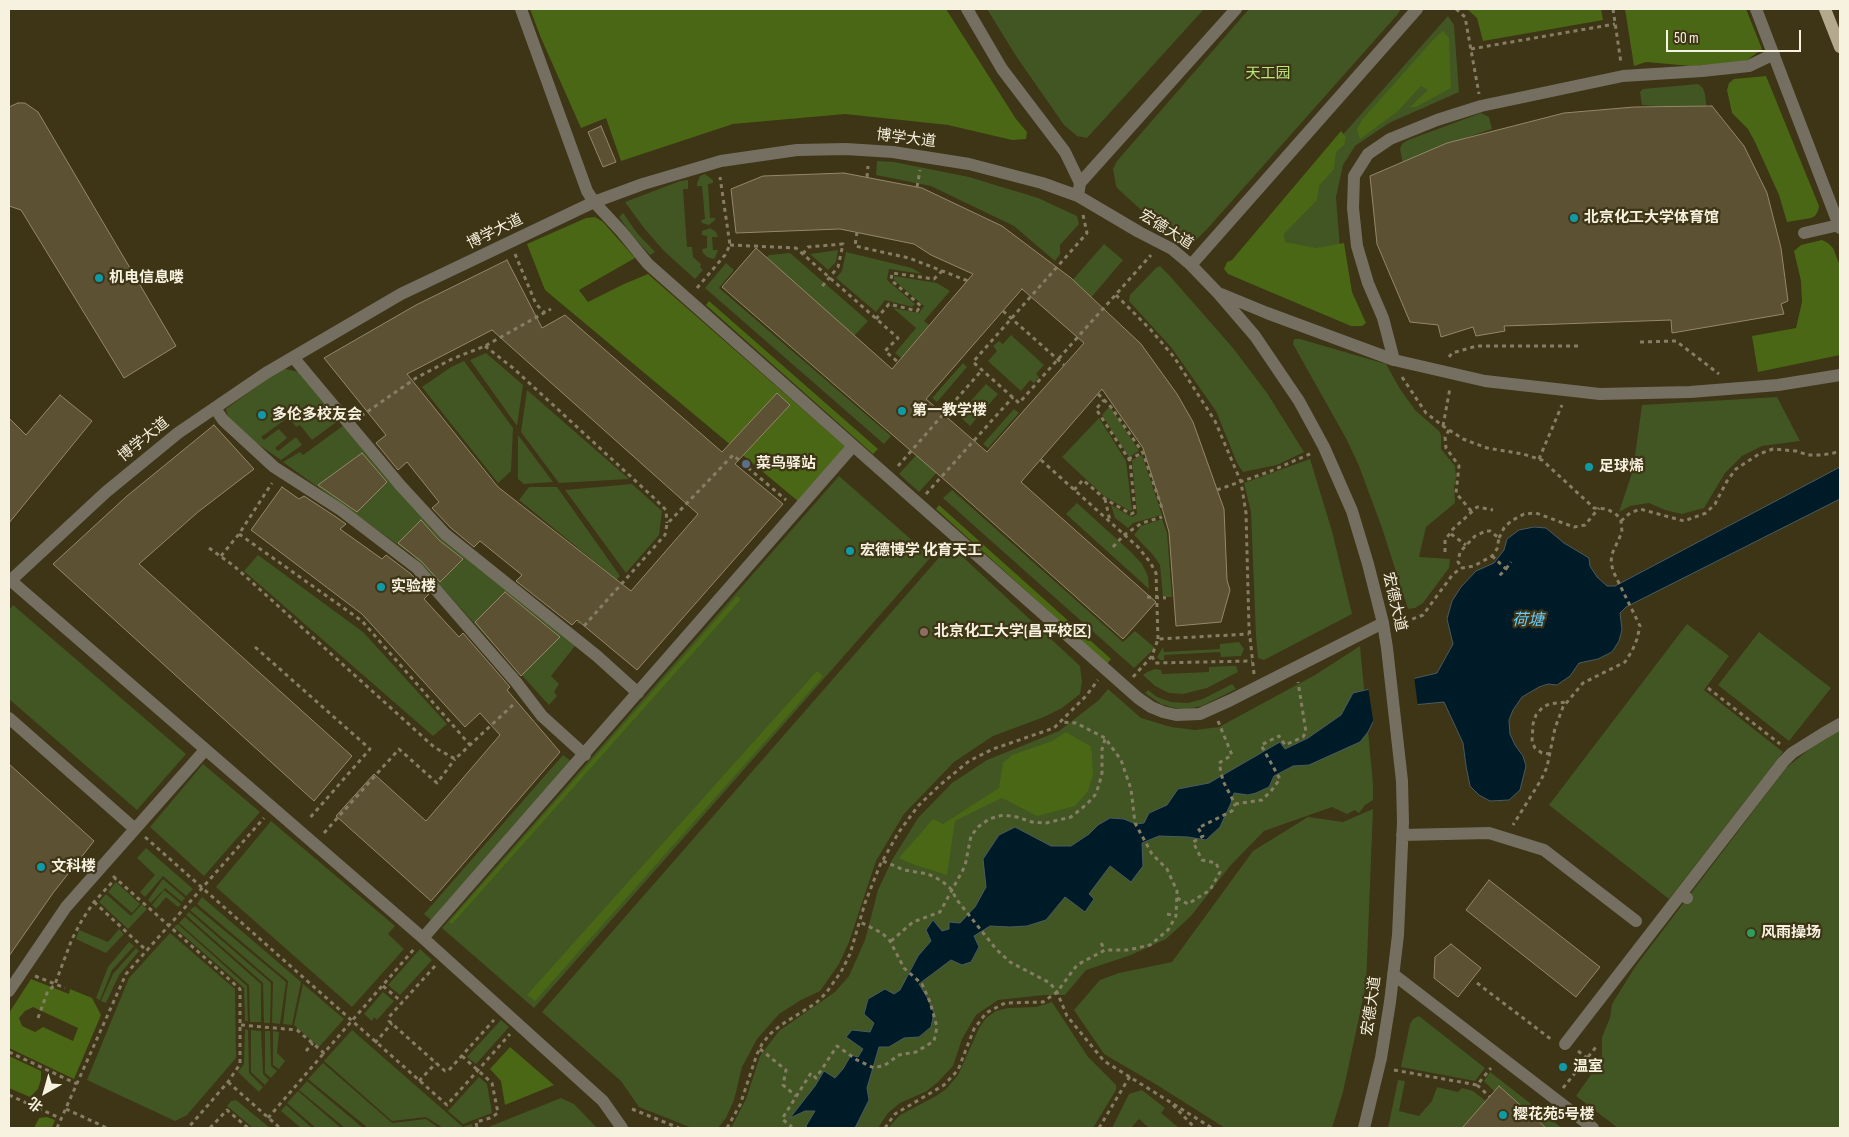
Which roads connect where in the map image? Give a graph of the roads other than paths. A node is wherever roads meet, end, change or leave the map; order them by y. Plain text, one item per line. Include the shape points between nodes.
1 (521, 9) edge
2 (967, 9) edge
3 (1236, 9) edge
4 (1417, 9) edge
5 (1756, 9) edge
6 (1825, 9) edge
7 (1840, 47) edge
8 (1774, 54) junction
9 (1079, 189) junction
10 (594, 202) junction
11 (1840, 227) edge
12 (1804, 233) dead end
13 (1191, 265) junction
14 (1218, 294) junction
15 (293, 357) junction
16 (1394, 360) junction
17 (1840, 375) edge
18 (215, 408) junction
19 (853, 446) junction
20 (9, 580) edge
21 (1383, 623) junction
22 (638, 694) junction
23 (9, 718) edge
24 (1840, 724) edge
25 (205, 750) junction
26 (585, 755) junction
27 (135, 828) junction
28 (1402, 835) junction
29 (1636, 921) dead end
30 (423, 938) junction
31 (1393, 974) junction
32 (9, 991) edge
33 (1565, 1044) road end
34 (622, 1128) edge
35 (1364, 1128) edge
36 (1593, 1128) edge

1 - 10 street via 587,191
2 - 9 street via 1002,69 1065,152
3 - 9 street
4 - 13 street
5 - 8 street
6 - 7 main road
8 - 11 street
8 - 16 street via 1749,66 1623,76 1481,106 1390,139 1368,154 1354,176 1357,246 1383,318
9 - 10 street, 博学大道 via 969,164 846,148 797,150 721,161
9 - 13 street, 宏德大道 via 1139,232 1172,249
10 - 15 street, 博学大道 via 401,294
10 - 19 street via 648,264
11 - 12 street
13 - 14 street, 宏德大道
14 - 16 street
14 - 21 street, 宏德大道 via 1277,367 1324,447 1352,511
15 - 18 street, 博学大道
15 - 22 street via 445,534 597,656
16 - 17 street via 1485,381 1600,394 1690,392 1778,385
18 - 20 street, 博学大道 via 106,492
18 - 26 street via 223,420 280,471 341,510 417,568 542,716
19 - 21 street via 1124,686 1163,712 1189,715 1213,709
19 - 22 street
20 - 25 street
21 - 28 street, 宏德大道 via 1401,764
22 - 26 street
23 - 27 street
24 - 33 street via 1783,762 1684,896
25 - 27 street
25 - 30 street
26 - 30 street
27 - 32 street via 66,907
28 - 29 street via 1489,833 1544,850
28 - 31 street, 宏德大道
30 - 34 street via 603,1101
31 - 35 street, 宏德大道 via 1381,1058
31 - 36 street

